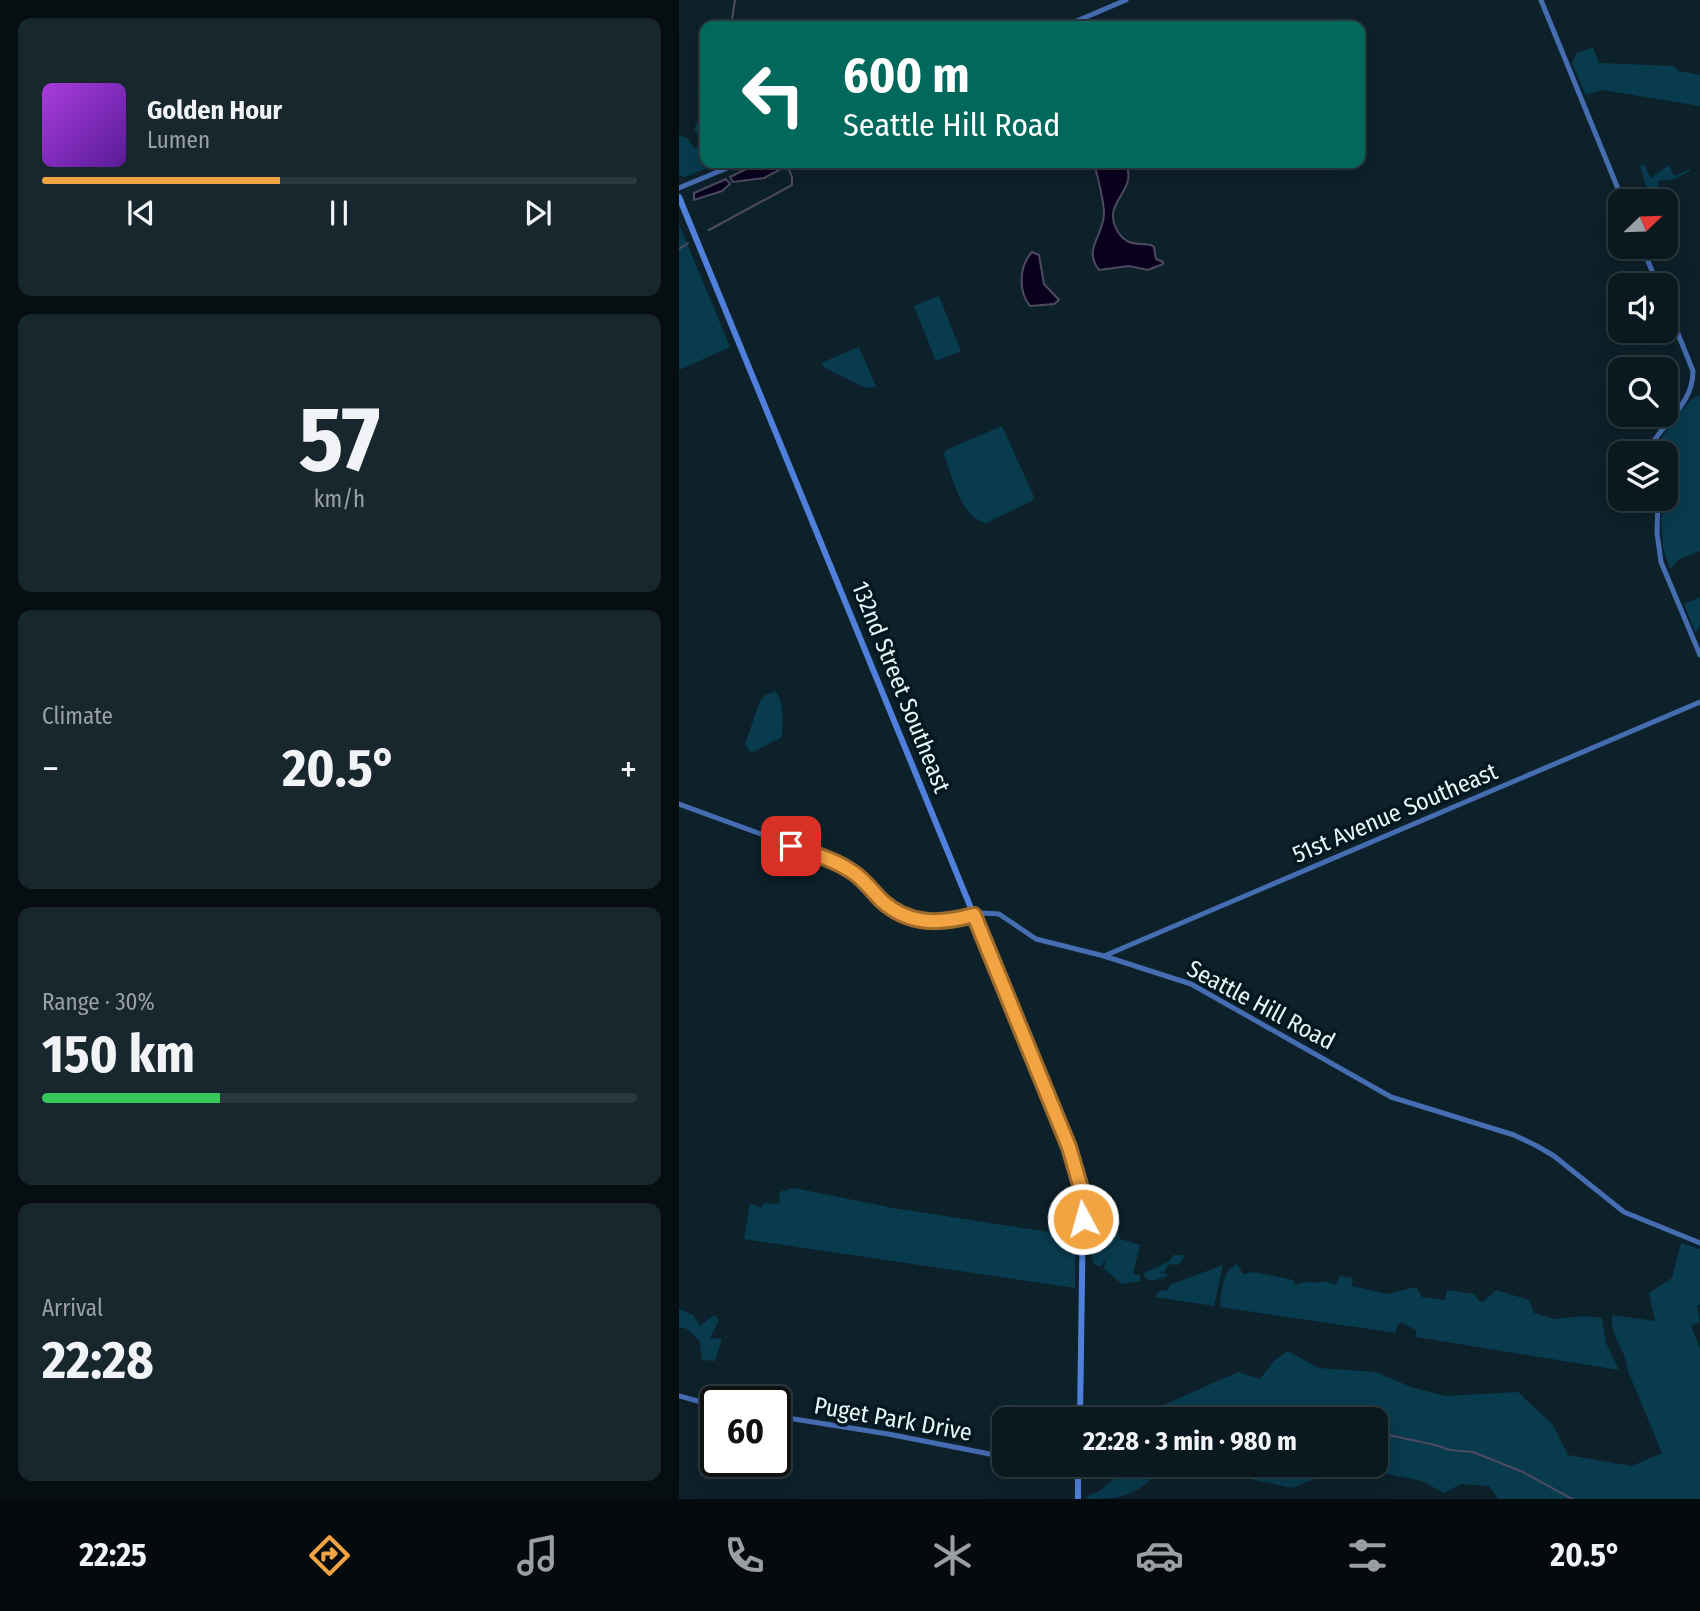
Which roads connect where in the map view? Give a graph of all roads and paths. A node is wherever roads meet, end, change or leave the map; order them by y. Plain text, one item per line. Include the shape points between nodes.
1 (1126, 0) edge
2 (1541, 0) edge
3 (1077, 21) edge
4 (727, 168) edge
5 (679, 188) edge
6 (1618, 189) edge
7 (679, 197) edge
8 (1678, 334) edge
9 (1652, 441) edge
10 (1658, 511) edge
11 (1700, 655) edge
12 (1700, 702) edge
13 (679, 804) edge
14 (974, 915) junction
15 (1104, 956) junction
16 (1700, 1243) edge
17 (679, 1396) edge
18 (700, 1402) edge
19 (1080, 1407) edge
20 (791, 1419) edge
21 (992, 1454) edge
22 (1078, 1477) edge
23 (1078, 1499) edge

1 - 3 street
2 - 6 street
4 - 5 street
7 - 14 main road, 132nd Street Southeast
8 - 9 street via 1693,371 1691,388 1684,405
10 - 11 street via 1661,562
12 - 15 street, 51st Avenue Southeast
13 - 14 street, Seattle Hill Road via 835,861 909,918 942,922
14 - 15 street, Seattle Hill Road via 999,914 1036,939
14 - 19 main road, 132nd Street Southeast via 1069,1147 1081,1194
15 - 16 street, Seattle Hill Road via 1191,984 1391,1097 1514,1135 1554,1156 1624,1212
17 - 18 street
20 - 21 street, Puget Park Drive
22 - 23 main road

